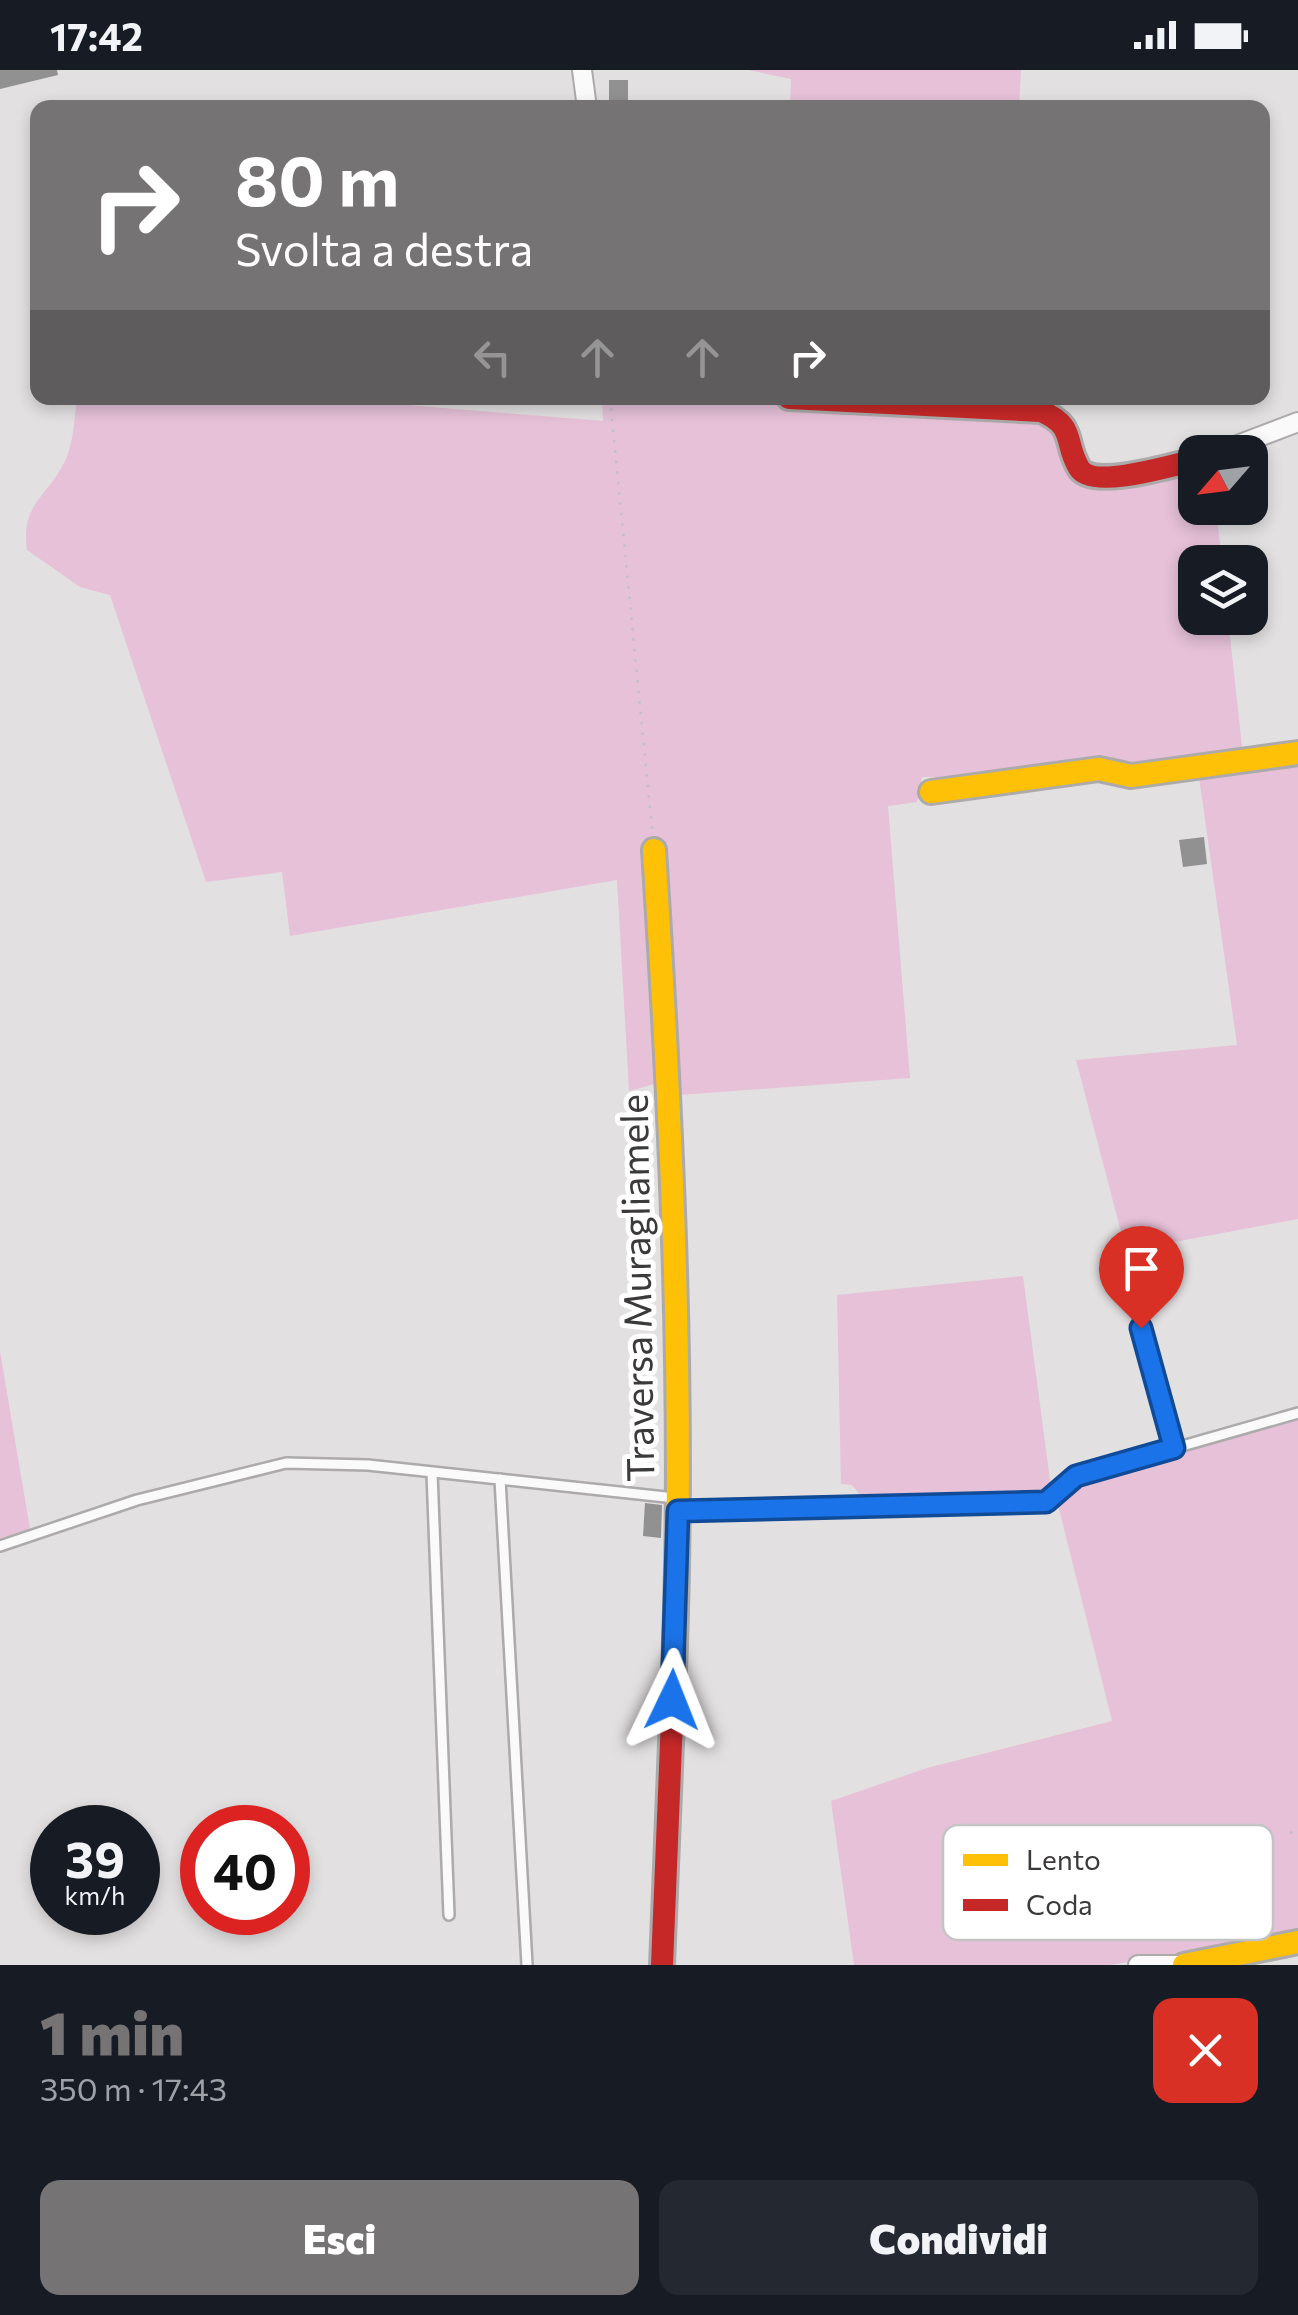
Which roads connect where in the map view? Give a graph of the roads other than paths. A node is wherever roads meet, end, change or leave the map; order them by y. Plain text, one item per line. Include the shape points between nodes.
1 (582, 70) edge
2 (586, 100) edge
3 (925, 405) edge
4 (1298, 422) edge
5 (1264, 435) edge
6 (1178, 464) edge
7 (1298, 754) edge
8 (931, 792) dead end
9 (654, 850) road end
10 (1122, 1258) dead end
11 (1298, 1413) edge
12 (1174, 1448) junction
13 (432, 1472) junction
14 (500, 1480) junction
15 (678, 1504) junction
16 (0, 1546) edge
17 (449, 1915) dead end
18 (1298, 1942) edge
19 (526, 1965) edge
20 (662, 1965) edge
21 (1138, 1965) edge
22 (1181, 1965) edge

1 - 2 street
3 - 6 street via 1041,411 1066,424 1078,468 1095,478
4 - 5 street
7 - 8 street via 1131,776 1100,769
9 - 15 street, Traversa Muragliamele via 670,1088
10 - 12 lane
11 - 12 lane
12 - 15 lane via 1076,1476 1056,1496 1030,1505
13 - 14 lane
13 - 16 lane via 286,1462 137,1500
13 - 17 lane
14 - 15 lane
14 - 19 lane
15 - 20 street, Traversa Muragliamele
18 - 22 street
21 - 22 street

